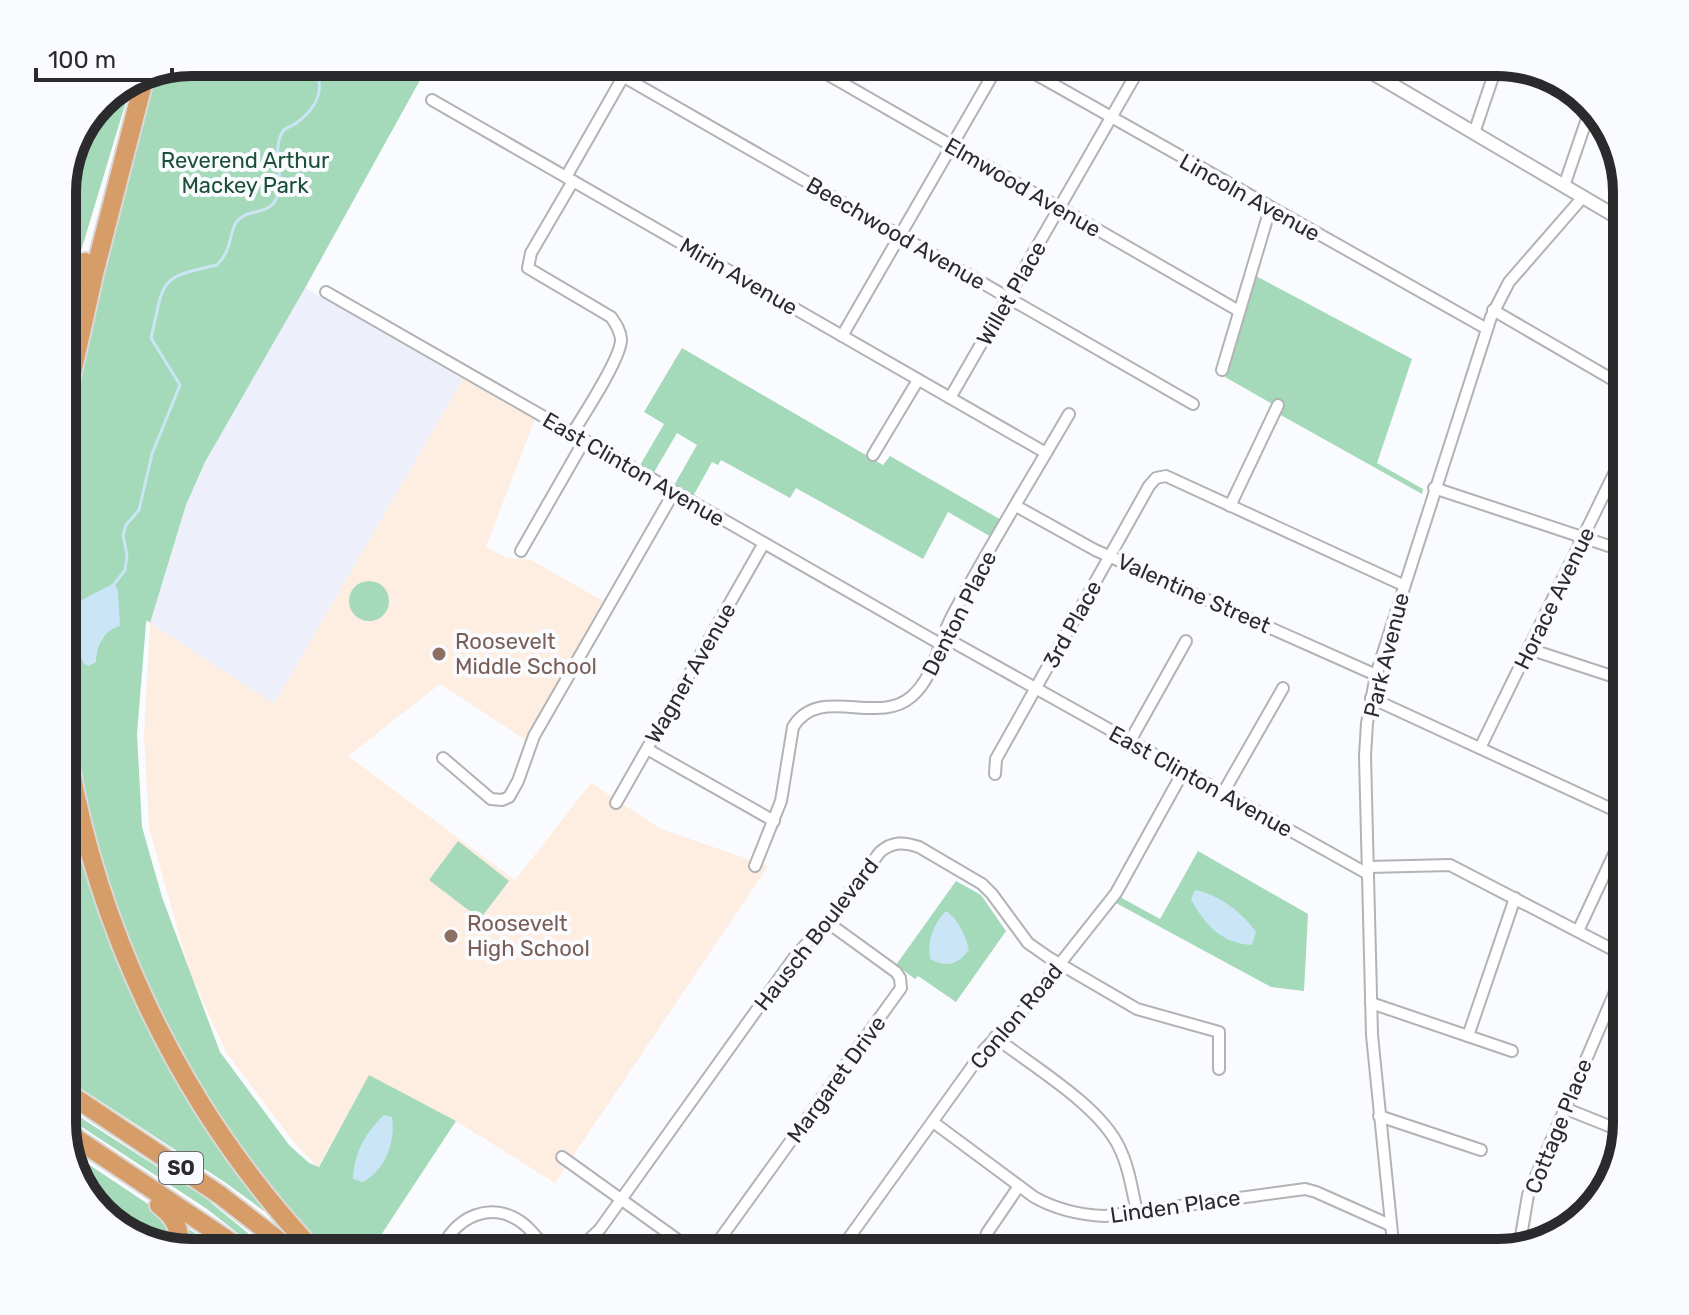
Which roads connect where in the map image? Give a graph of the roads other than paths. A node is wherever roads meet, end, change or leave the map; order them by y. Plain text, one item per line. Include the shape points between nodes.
1 (830, 76) edge
2 (992, 76) edge
3 (1038, 76) edge
4 (1135, 76) edge
5 (1378, 76) edge
6 (1493, 76) edge
7 (623, 77) joint
8 (140, 89) edge
9 (138, 90) edge
10 (432, 100) dead end
11 (1111, 118) junction
12 (1587, 119) edge
13 (1474, 133) junction
14 (952, 146) junction
15 (570, 179) junction
16 (1564, 186) junction
17 (1583, 197) junction
18 (1060, 208) junction
19 (1270, 209) junction
20 (1613, 215) edge
21 (900, 236) junction
22 (76, 291) edge
23 (326, 292) dead end
24 (1008, 298) junction
25 (1493, 310) junction
26 (1239, 311) junction
27 (1487, 329) junction
28 (842, 336) junction
29 (76, 356) edge
30 (1222, 370) dead end
31 (918, 380) junction
32 (1613, 380) edge
33 (950, 398) junction
34 (1193, 404) dead end
35 (1278, 405) dead end
36 (1069, 414) dead end
37 (572, 434) junction
38 (584, 441) junction
39 (1046, 453) junction
40 (873, 455) dead end
41 (1613, 476) edge
42 (1434, 488) junction
43 (674, 492) junction
44 (1016, 506) junction
45 (1230, 506) junction
46 (1583, 538) junction
47 (764, 543) junction
48 (1613, 548) edge
49 (521, 551) dead end
50 (1110, 555) junction
51 (1403, 585) junction
52 (943, 641) junction
53 (1186, 641) dead end
54 (1529, 649) junction
55 (1376, 675) junction
56 (1613, 677) edge
57 (1036, 688) junction
58 (1283, 688) dead end
59 (1371, 698) junction
60 (1130, 741) junction
61 (1480, 748) junction
62 (647, 749) junction
63 (443, 758) dead end
64 (1183, 772) junction
65 (995, 774) dead end
66 (76, 790) edge
67 (1223, 793) junction
68 (616, 803) dead end
69 (1613, 810) edge
70 (774, 821) junction
71 (1613, 856) edge
72 (755, 866) dead end
73 (1368, 870) junction
74 (1515, 898) junction
75 (827, 922) junction
76 (1578, 931) junction
77 (1613, 950) edge
78 (1060, 963) junction
79 (1613, 996) edge
80 (1371, 1003) junction
81 (1468, 1036) junction
82 (995, 1037) junction
83 (1512, 1051) dead end
84 (1219, 1069) dead end
85 (76, 1098) edge
86 (1564, 1108) junction
87 (1379, 1116) junction
88 (933, 1122) junction
89 (1613, 1127) edge
90 (78, 1141) edge
91 (79, 1145) edge
92 (1481, 1150) dead end
93 (562, 1157) dead end
94 (1019, 1186) junction
95 (622, 1199) junction
96 (1137, 1212) junction
97 (1390, 1225) junction
98 (1521, 1236) edge
99 (179, 1238) edge
100 (226, 1239) edge
101 (277, 1239) edge
102 (304, 1239) edge
103 (446, 1239) edge
104 (537, 1239) edge
105 (590, 1239) edge
106 (677, 1239) edge
107 (720, 1239) edge
108 (848, 1239) edge
109 (985, 1239) edge
110 (1392, 1239) edge

1 - 14 street, Elmwood Avenue
2 - 14 street
3 - 11 street, Lincoln Avenue
4 - 11 street, Willet Place
5 - 13 street
6 - 13 street
7 - 15 street
7 - 21 street, Beechwood Avenue
8 - 29 highway
9 - 22 highway
10 - 15 street, Mirin Avenue
11 - 18 street, Willet Place
11 - 19 street, Lincoln Avenue
12 - 16 street
13 - 16 street
14 - 18 street, Elmwood Avenue
14 - 21 street
15 - 28 street, Mirin Avenue
15 - 37 street via 528,268 611,317 621,344
16 - 17 street
17 - 20 street
17 - 25 street, Park Avenue via 1509,282
18 - 24 street, Willet Place
18 - 26 street, Elmwood Avenue
19 - 26 street
19 - 27 street, Lincoln Avenue
21 - 24 street, Beechwood Avenue
21 - 28 street
23 - 37 street, East Clinton Avenue
24 - 33 street, Willet Place
24 - 34 street, Beechwood Avenue
25 - 27 street, Park Avenue
25 - 32 street
26 - 30 street
27 - 42 street, Park Avenue
28 - 31 street, Mirin Avenue
31 - 33 street, Mirin Avenue
31 - 40 street
33 - 39 street, Mirin Avenue
35 - 45 street
36 - 39 street, Denton Place
37 - 38 street, East Clinton Avenue
38 - 43 street, East Clinton Avenue
38 - 49 street
39 - 44 street, Denton Place
41 - 46 street, Horace Avenue
42 - 46 street
42 - 51 street, Park Avenue
43 - 47 street, East Clinton Avenue
43 - 63 street via 534,736 509,797 491,799
44 - 50 street, Valentine Street
44 - 52 street, Denton Place
45 - 50 street, 3rd Place via 1166,476 1156,478
45 - 51 street
46 - 48 street
46 - 54 street, Horace Avenue
47 - 52 street, East Clinton Avenue
47 - 62 street, Wagner Avenue
50 - 55 street, Valentine Street
50 - 57 street, 3rd Place
51 - 55 street, Park Avenue
52 - 57 street, East Clinton Avenue
52 - 70 street, Denton Place via 922,685 902,704 823,706 799,717
53 - 60 street
54 - 56 street
54 - 61 street, Horace Avenue
55 - 59 street, Park Avenue
57 - 60 street, East Clinton Avenue
57 - 65 street, 3rd Place via 996,759
58 - 67 street
59 - 61 street
59 - 73 street, Park Avenue via 1365,756
60 - 64 street, East Clinton Avenue
61 - 69 street
62 - 68 street, Wagner Avenue
62 - 70 street
64 - 67 street, East Clinton Avenue
64 - 78 street, Conlon Road via 1116,893
66 - 102 highway via 116,929 152,1015 224,1140
67 - 73 street, East Clinton Avenue
70 - 72 street, Denton Place
71 - 76 street
73 - 74 street via 1450,865
73 - 80 street, Park Avenue
74 - 76 street
74 - 81 street
75 - 78 street, Hausch Boulevard via 880,852 892,844 909,844 982,884 1028,943
75 - 95 street, Hausch Boulevard via 796,955
75 - 107 street, Margaret Drive via 896,972 901,988
76 - 77 street
78 - 82 street, Conlon Road
78 - 84 street, Hausch Boulevard via 1137,1009 1219,1032
79 - 86 street, Cottage Place
80 - 81 street
80 - 87 street, Park Avenue
81 - 83 street
82 - 88 street, Conlon Road
82 - 96 street via 1107,1128 1126,1161
85 - 101 highway, SO
86 - 89 street
86 - 98 street, Cottage Place via 1528,1195
87 - 92 street
87 - 97 street, Park Avenue
88 - 94 street, Linden Place
88 - 108 street, Conlon Road
90 - 100 highway, SO
91 - 99 highway via 167,1211
93 - 95 street
94 - 96 street, Linden Place via 1049,1206 1080,1215
94 - 109 street
95 - 105 street, Hausch Boulevard
95 - 106 street
96 - 97 street, Linden Place via 1305,1189
97 - 110 street, Park Avenue
103 - 104 street via 469,1218 491,1213 524,1224

